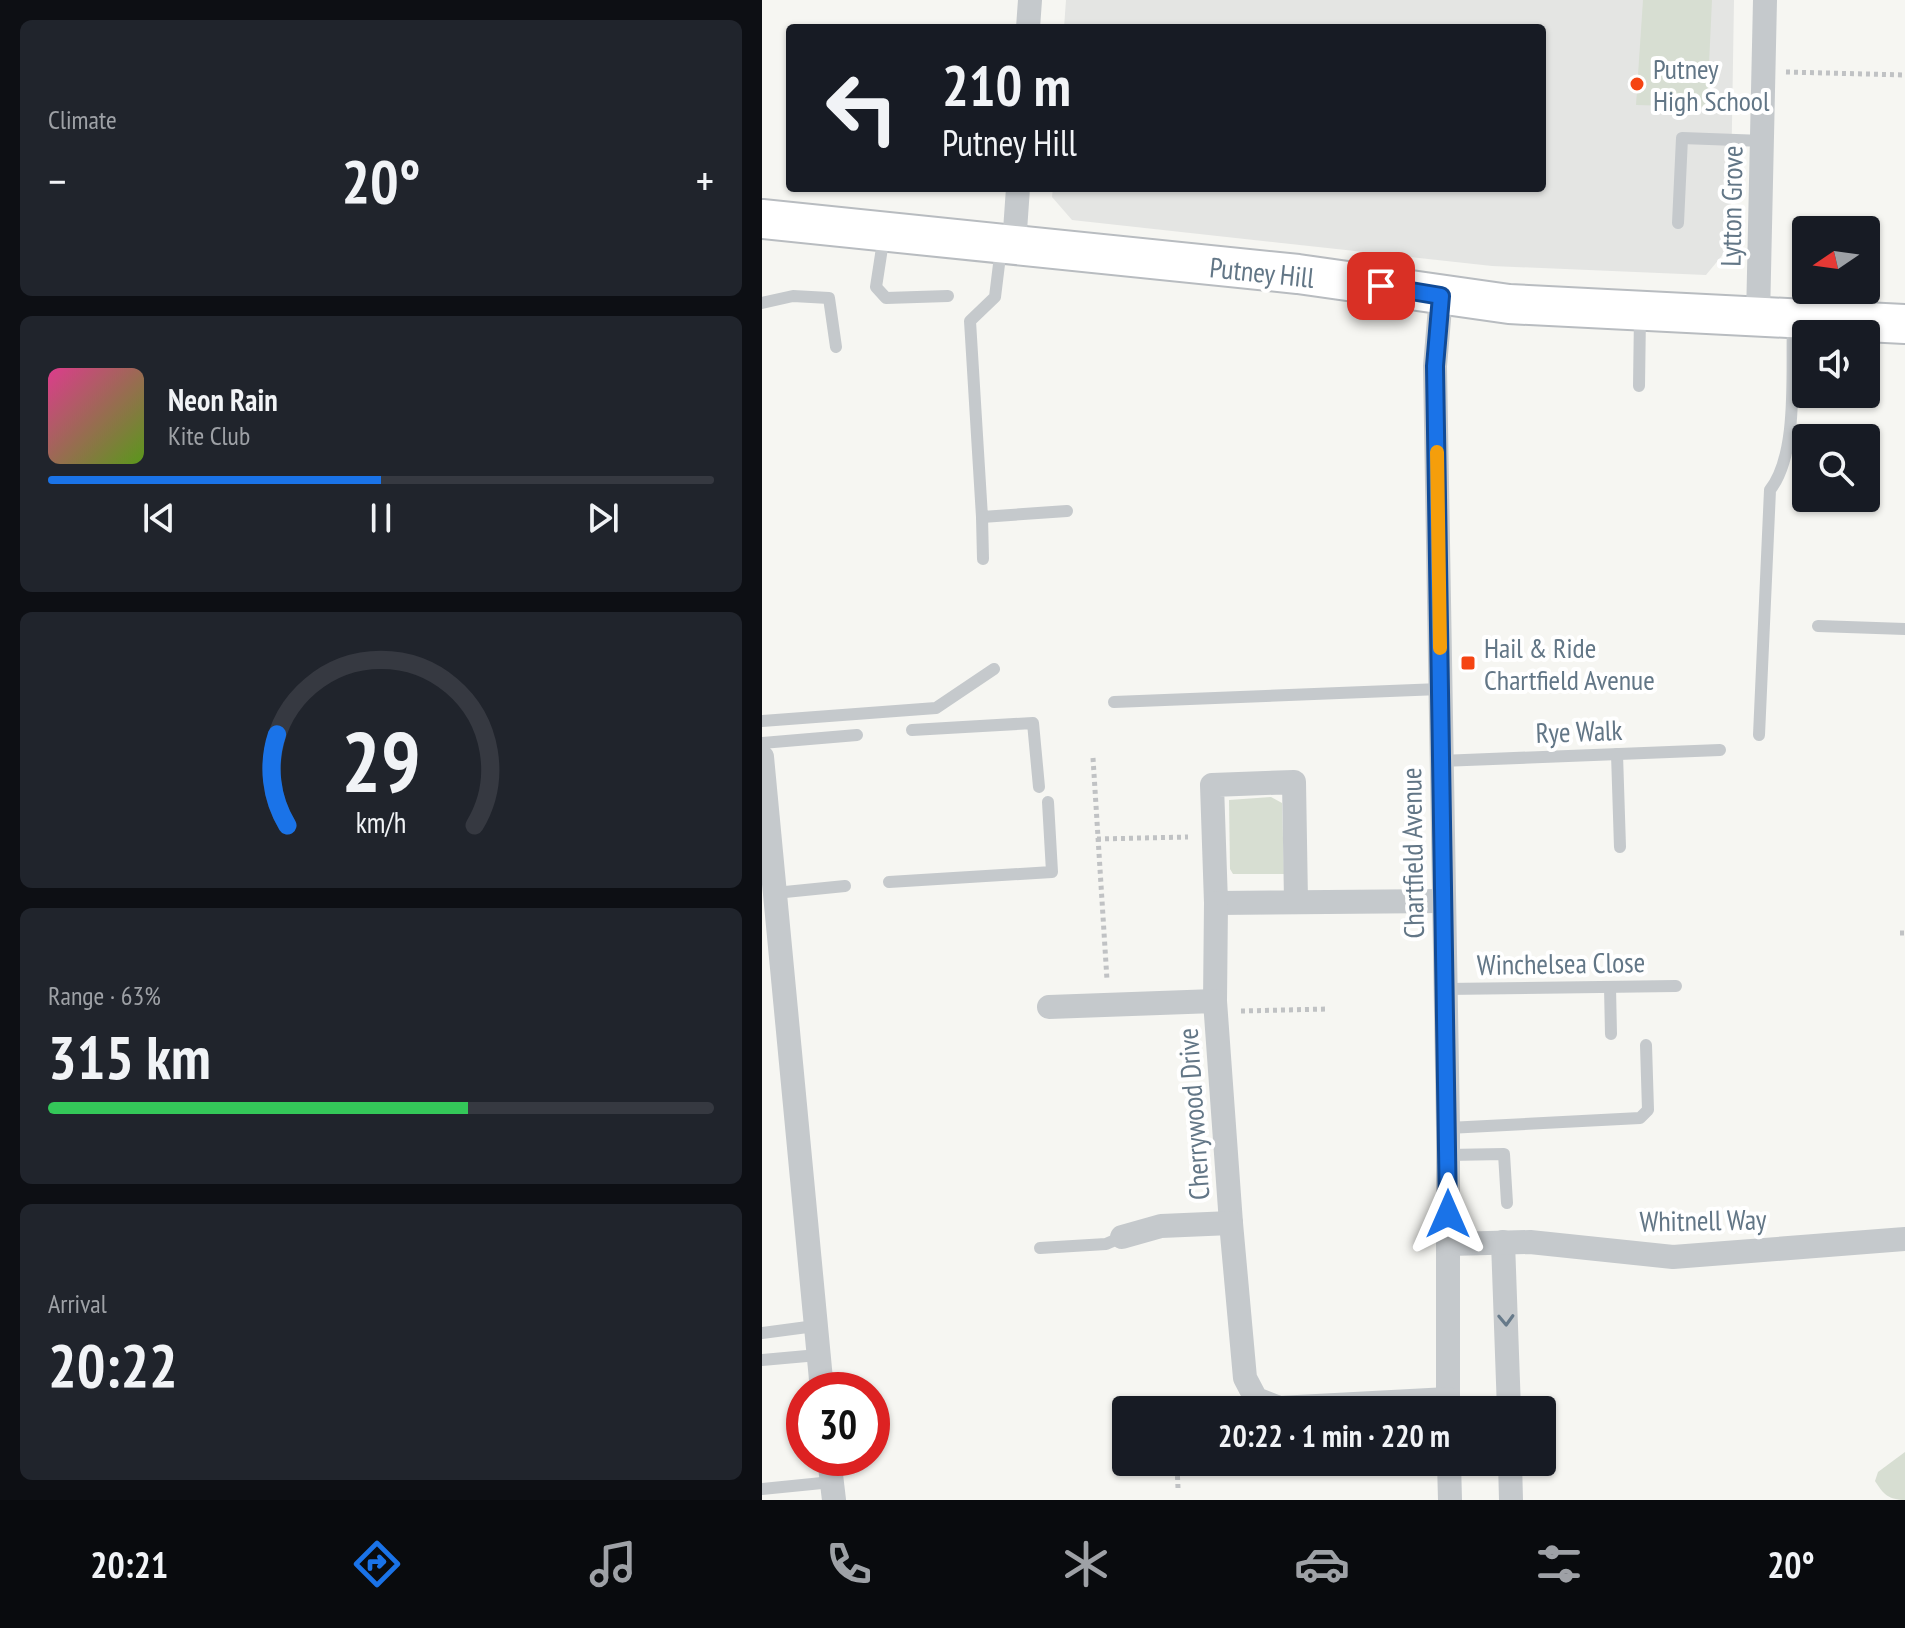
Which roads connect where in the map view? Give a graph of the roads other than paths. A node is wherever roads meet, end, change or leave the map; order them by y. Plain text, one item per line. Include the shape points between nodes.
1 (1030, 0) edge
2 (1765, 0) edge
3 (1028, 24) edge
4 (1763, 141) junction
5 (1017, 192) edge
6 (762, 219) edge
7 (1678, 223) dead end
8 (884, 232) junction
9 (1008, 244) junction
10 (948, 296) dead end
11 (1441, 296) junction
12 (762, 303) edge
13 (1640, 312) junction
14 (1776, 319) junction
15 (1905, 324) edge
16 (836, 347) dead end
17 (1639, 386) dead end
18 (1067, 511) dead end
19 (982, 517) junction
20 (983, 559) dead end
21 (1818, 626) dead end
22 (1905, 629) edge
23 (994, 669) dead end
24 (1440, 689) junction
25 (1114, 702) dead end
26 (762, 721) edge
27 (912, 730) dead end
28 (857, 735) dead end
29 (1759, 735) dead end
30 (762, 743) edge
31 (1720, 750) dead end
32 (1617, 754) junction
33 (762, 757) edge
34 (1440, 761) junction
35 (1039, 787) dead end
36 (1048, 802) dead end
37 (1620, 847) dead end
38 (766, 852) edge
39 (889, 882) dead end
40 (770, 884) edge
41 (845, 886) dead end
42 (1296, 901) junction
43 (1442, 901) junction
44 (1216, 903) junction
45 (1676, 986) dead end
46 (1610, 987) junction
47 (1445, 989) junction
48 (1215, 1006) junction
49 (1049, 1007) dead end
50 (1611, 1034) dead end
51 (1646, 1045) dead end
52 (1448, 1128) junction
53 (1448, 1155) junction
54 (1507, 1203) dead end
55 (1231, 1223) junction
56 (1122, 1237) joint
57 (1905, 1239) edge
58 (1503, 1242) junction
59 (1449, 1244) junction
60 (1040, 1248) dead end
61 (815, 1326) junction
62 (762, 1333) edge
63 (818, 1355) junction
64 (762, 1360) edge
65 (820, 1372) edge
66 (1254, 1396) edge
67 (1448, 1396) edge
68 (1508, 1396) edge
69 (1449, 1476) edge
70 (1510, 1476) edge
71 (832, 1480) edge
72 (762, 1489) edge
73 (1450, 1500) edge
74 (1511, 1500) edge

1 - 3 street
2 - 4 street, Lytton Grove
4 - 7 lane via 1682,138
4 - 14 street, Lytton Grove
5 - 9 street
6 - 8 main road, Putney Hill
8 - 9 main road, Putney Hill
8 - 10 lane via 876,287 886,298
9 - 11 main road, Putney Hill via 1298,274
9 - 19 lane via 995,297 970,321
11 - 13 main road, Putney Hill
11 - 24 street, Chartfield Avenue via 1435,366
12 - 16 lane via 793,296 829,298
13 - 14 main road, Putney Hill
13 - 17 lane
14 - 15 main road, Putney Hill
14 - 29 lane via 1789,435 1780,477 1770,490
18 - 19 lane
19 - 20 lane
21 - 22 lane
23 - 26 lane via 936,708
24 - 25 lane
24 - 34 street, Chartfield Avenue
27 - 35 lane via 1033,723
28 - 30 lane
31 - 32 lane, Rye Walk
32 - 34 lane, Rye Walk
32 - 37 lane
33 - 38 street
34 - 43 street, Chartfield Avenue
36 - 39 lane via 1052,872
38 - 40 street
40 - 41 lane
40 - 61 street
42 - 43 street
42 - 44 street
42 - 44 street, Cherrywood Drive via 1294,782 1212,785
43 - 47 street, Chartfield Avenue
44 - 48 street, Cherrywood Drive
45 - 46 lane, Winchelsea Close
46 - 47 lane, Winchelsea Close
46 - 50 lane
47 - 52 street, Chartfield Avenue
48 - 49 street, Cherrywood Drive
48 - 55 street, Cherrywood Drive
51 - 52 lane via 1648,1110 1640,1118
52 - 53 street, Chartfield Avenue
53 - 54 lane via 1504,1154
53 - 59 street, Chartfield Avenue
55 - 56 street, Cherrywood Drive via 1161,1226
55 - 66 street, Cherrywood Drive via 1245,1378
56 - 60 lane via 1106,1244
57 - 58 street, Whitnell Way via 1673,1257
58 - 59 street, Whitnell Way
58 -> 68 street
59 - 67 street, Chartfield Avenue
61 - 62 lane
61 - 63 street
63 - 64 lane
63 - 65 street
69 - 73 street
70 - 74 street
71 - 72 lane

